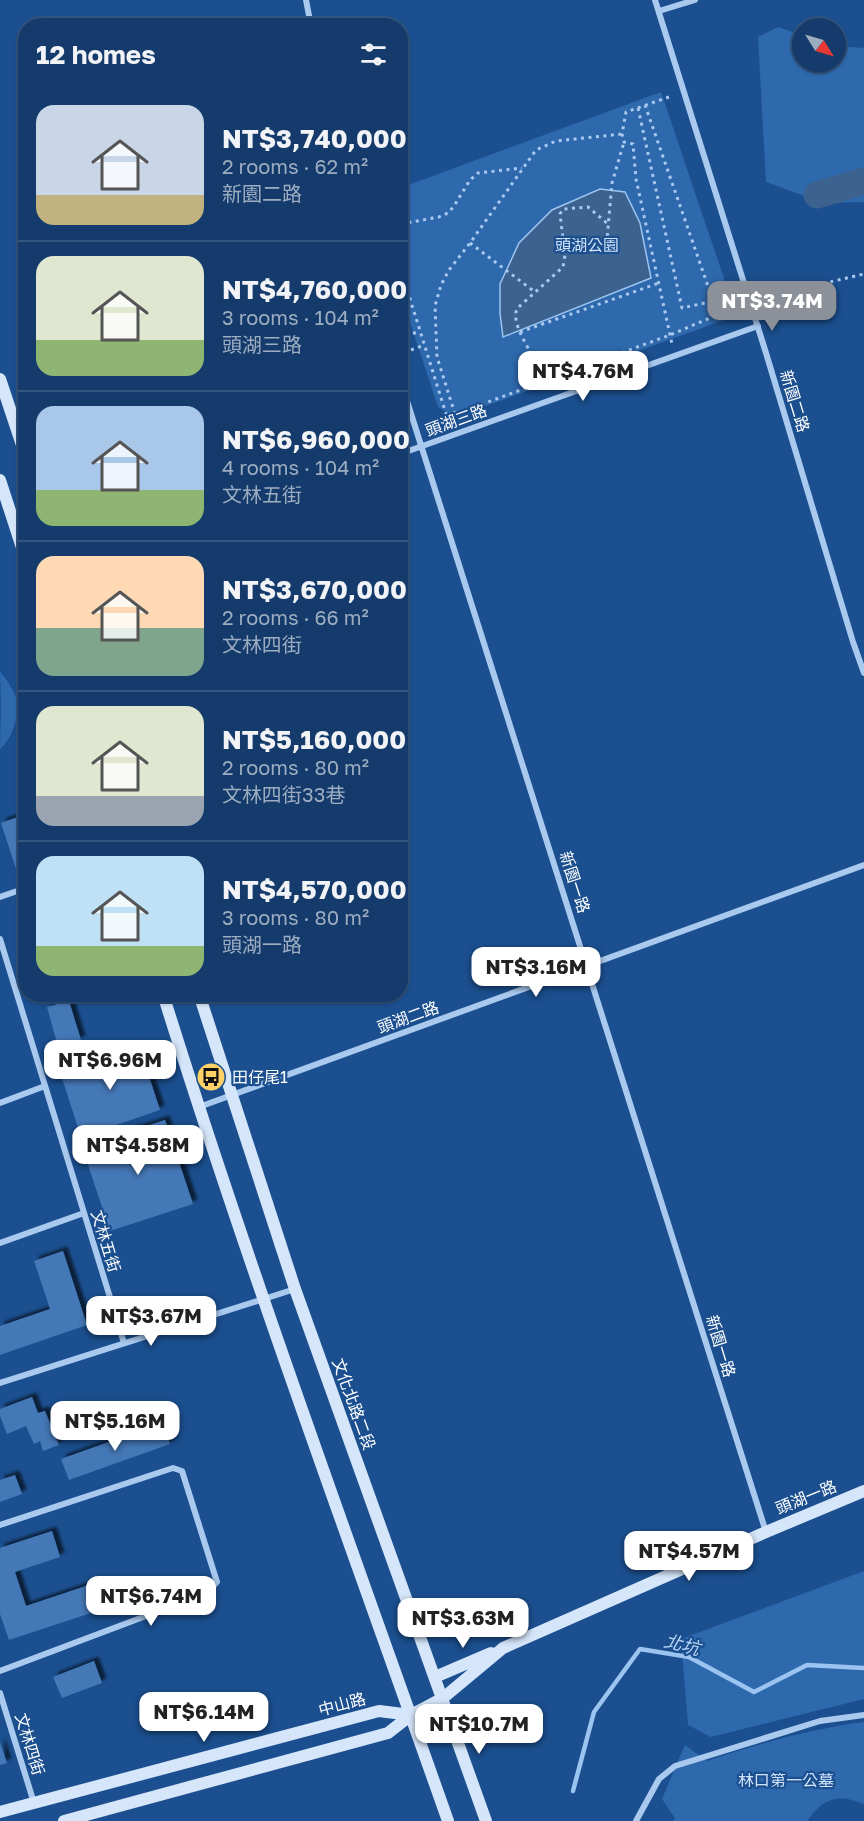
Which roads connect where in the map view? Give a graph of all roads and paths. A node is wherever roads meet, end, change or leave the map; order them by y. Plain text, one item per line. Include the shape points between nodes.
1 (306, 0) edge
2 (655, 0) edge
3 (695, 0) edge
4 (659, 11) junction
5 (309, 18) edge
6 (669, 97) dead end
7 (645, 105) junction
8 (638, 108) junction
9 (622, 134) junction
10 (624, 142) junction
11 (522, 168) junction
12 (408, 223) edge
13 (608, 224) junction
14 (470, 243) junction
15 (606, 251) dead end
16 (864, 274) edge
17 (659, 283) junction
18 (535, 292) junction
19 (408, 298) edge
20 (714, 301) junction
21 (766, 302) dead end
22 (411, 305) junction
23 (408, 306) edge
24 (738, 306) dead end
25 (718, 315) junction
26 (758, 326) junction
27 (420, 331) junction
28 (520, 332) junction
29 (408, 335) edge
30 (670, 335) junction
31 (672, 344) dead end
32 (424, 345) junction
33 (411, 350) dead end
34 (437, 357) junction
35 (429, 360) junction
36 (0, 379) edge
37 (548, 380) junction
38 (408, 404) edge
39 (455, 414) junction
40 (447, 417) junction
41 (439, 420) dead end
42 (18, 433) edge
43 (422, 447) junction
44 (408, 451) edge
45 (0, 480) edge
46 (18, 535) edge
47 (864, 673) edge
48 (864, 865) edge
49 (18, 891) edge
50 (0, 897) edge
51 (0, 939) edge
52 (588, 966) junction
53 (18, 998) edge
54 (19, 1002) edge
55 (165, 1002) edge
56 (202, 1002) edge
57 (45, 1086) junction
58 (232, 1095) junction
59 (0, 1103) edge
60 (198, 1108) junction
61 (84, 1213) junction
62 (0, 1244) edge
63 (295, 1289) junction
64 (264, 1299) junction
65 (124, 1343) junction
66 (0, 1383) edge
67 (864, 1491) edge
68 (0, 1526) edge
69 (766, 1532) junction
70 (503, 1648) junction
71 (0, 1671) edge
72 (435, 1677) junction
73 (0, 1693) edge
74 (443, 1698) junction
75 (411, 1715) junction
76 (864, 1715) edge
77 (34, 1803) junction
78 (0, 1812) edge
79 (64, 1821) edge
80 (448, 1821) edge
81 (486, 1821) edge
82 (636, 1821) edge

1 - 5 street
2 - 4 street, 新園二路
3 - 4 street
4 - 26 street, 新園二路
6 - 7 path
7 - 8 path
7 - 20 path
8 - 9 path via 626,112
8 - 20 path via 682,308
9 - 10 path
9 - 11 path via 556,141 536,150
10 - 13 path via 612,183
10 - 17 path via 633,144 636,179
11 - 12 path via 478,174 448,213
11 - 14 path
13 - 15 path
13 - 18 path via 588,207 563,209 560,214 565,261 560,271
14 - 18 path
14 - 34 path via 441,285 435,306
16 - 21 path via 804,288
17 - 28 path
17 - 30 path
18 - 28 path via 516,311
19 - 22 path
20 - 25 path
22 - 23 path
22 - 27 path
24 - 25 path
25 - 30 path
26 - 43 street, 頭湖三路
26 - 47 street, 新園二路
27 - 29 path
27 - 32 path
28 - 37 path
30 - 31 path
30 - 37 path
32 - 33 path
32 - 35 path
34 - 35 path
34 - 39 path
35 - 40 path
36 - 42 street
37 - 39 path
38 - 43 street, 新園一路
39 - 40 path
40 - 41 path
43 - 44 street, 頭湖三路
43 - 52 street, 新園一路
45 - 46 street
48 - 52 street, 頭湖二路
49 - 50 street
51 - 53 street, 文林五街
52 - 58 street, 頭湖二路
52 - 69 street, 新園一路
54 - 57 street, 文林五街
55 - 60 street
56 - 58 street, 文化北路二段
57 - 59 street
57 - 61 street, 文林五街
58 - 60 street, 頭湖二路
58 - 63 street, 文化北路二段
60 - 64 street
61 - 62 street
61 - 65 street, 文林五街
63 - 64 street
63 - 72 street, 文化北路二段
64 - 65 street
64 - 75 street
65 - 66 street
67 - 69 street, 頭湖一路
68 - 71 street via 173,1468 182,1471 217,1582 207,1593
69 - 70 street, 頭湖一路
70 - 72 street
70 - 74 street, 頭湖一路
72 - 74 street, 文化北路二段
73 - 77 street, 文林四街
74 - 75 street, 頭湖一路
74 - 81 street, 文化北路二段
75 - 77 street, 中山路 via 380,1711
75 - 79 street via 387,1733
75 - 80 street
76 - 82 street via 820,1721 675,1766 659,1779
77 - 78 street, 中山路

